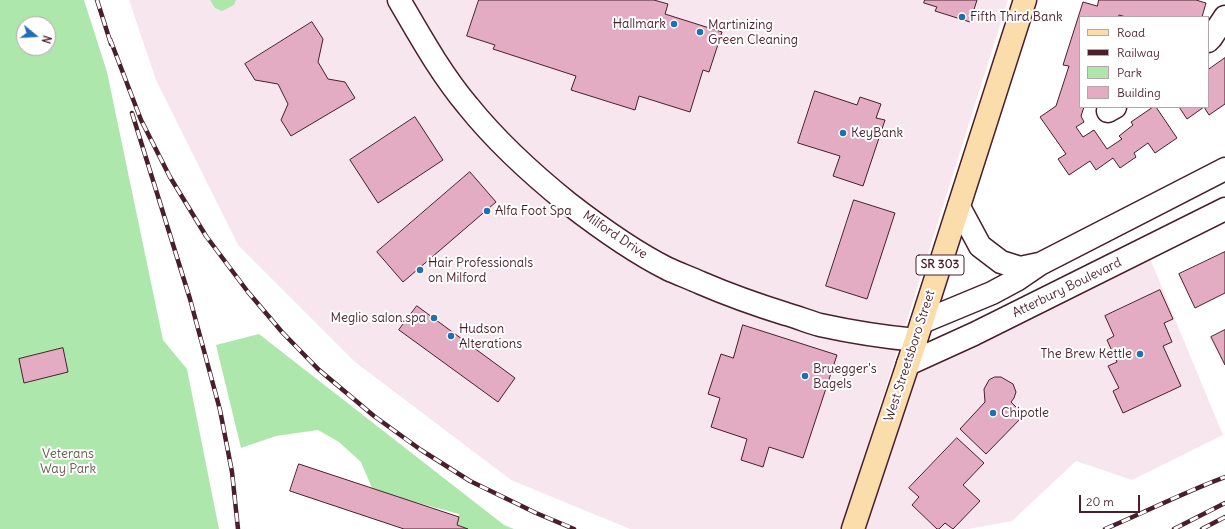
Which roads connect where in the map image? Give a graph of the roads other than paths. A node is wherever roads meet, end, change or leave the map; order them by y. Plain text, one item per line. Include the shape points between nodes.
1 (399, 0) edge
2 (1025, 0) edge
3 (1225, 17) edge
4 (1209, 40) edge
5 (1225, 169) edge
6 (959, 208) junction
7 (1225, 209) edge
8 (1040, 264) junction
9 (919, 331) junction
10 (908, 364) junction
11 (853, 529) edge

1 - 9 street, Milford Drive via 460,97 507,151 580,212 640,253 668,269 726,293 819,324 890,338
2 - 6 main road, West Streetsboro Street / SR 303
3 - 4 street
5 - 8 street
6 - 8 street via 983,249 1000,262 1020,268
6 - 9 main road, West Streetsboro Street / SR 303
7 - 10 street, Atterbury Boulevard via 974,334
8 - 9 street via 1018,279
9 - 10 main road, West Streetsboro Street / SR 303
10 - 11 main road, West Streetsboro Street / SR 303

